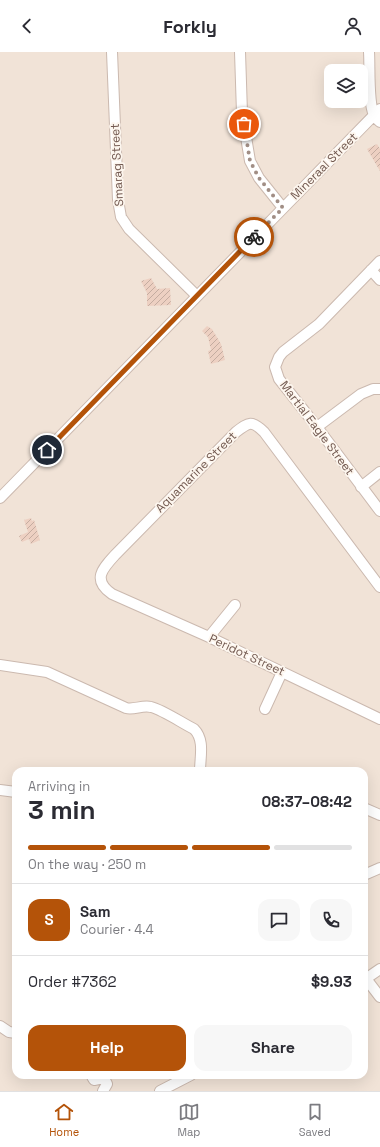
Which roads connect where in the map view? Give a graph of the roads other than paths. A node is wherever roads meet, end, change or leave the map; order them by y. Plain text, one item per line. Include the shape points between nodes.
1 (112, 52) edge
2 (240, 52) edge
3 (369, 52) edge
4 (378, 115) edge
5 (283, 208) junction
6 (380, 261) edge
7 (371, 270) junction
8 (380, 280) edge
9 (197, 296) junction
10 (380, 389) edge
11 (317, 427) junction
12 (380, 472) edge
13 (361, 487) junction
14 (0, 498) edge
15 (380, 511) edge
16 (380, 587) edge
17 (112, 594) joint
18 (235, 605) dead end
19 (209, 637) junction
20 (0, 665) edge
21 (282, 672) junction
22 (265, 709) dead end
23 (380, 719) edge
24 (200, 767) edge
25 (0, 790) edge
26 (12, 792) edge
27 (368, 810) edge
28 (380, 815) edge
29 (380, 868) edge
30 (368, 873) edge
31 (380, 969) edge
32 (368, 976) edge
33 (368, 982) edge
34 (380, 997) edge
35 (0, 1026) edge
36 (12, 1032) edge
37 (105, 1079) edge
38 (183, 1079) edge
39 (103, 1091) edge
40 (160, 1091) edge

1 - 9 street, Smarag Street via 118,200 121,217 129,229
2 - 5 street via 242,113 250,161 259,178
3 - 4 street via 370,92
4 - 5 street, Mineraal Street
5 - 9 street, Mineraal Street
6 - 7 street, Martial Eagle Street
7 - 8 street
7 - 11 street, Martial Eagle Street via 319,324 283,352 276,362 279,379
9 - 14 street, Mineraal Street
10 - 11 street via 374,388 361,394
11 - 13 street, Martial Eagle Street
12 - 13 street
13 - 15 street, Martial Eagle Street
16 - 17 street, Aquamarine Street via 264,432 257,425 249,423 236,432 107,563 100,580
17 - 19 street, Peridot Street
18 - 19 street
19 - 21 street, Peridot Street
20 - 24 street via 47,672 126,708 147,707 157,710 198,733 201,743
21 - 22 street
21 - 23 street, Peridot Street
25 - 26 street
27 - 28 street
29 - 30 street
31 - 32 street
33 - 34 street
35 - 36 street
37 - 39 street via 107,1084
38 - 40 street

